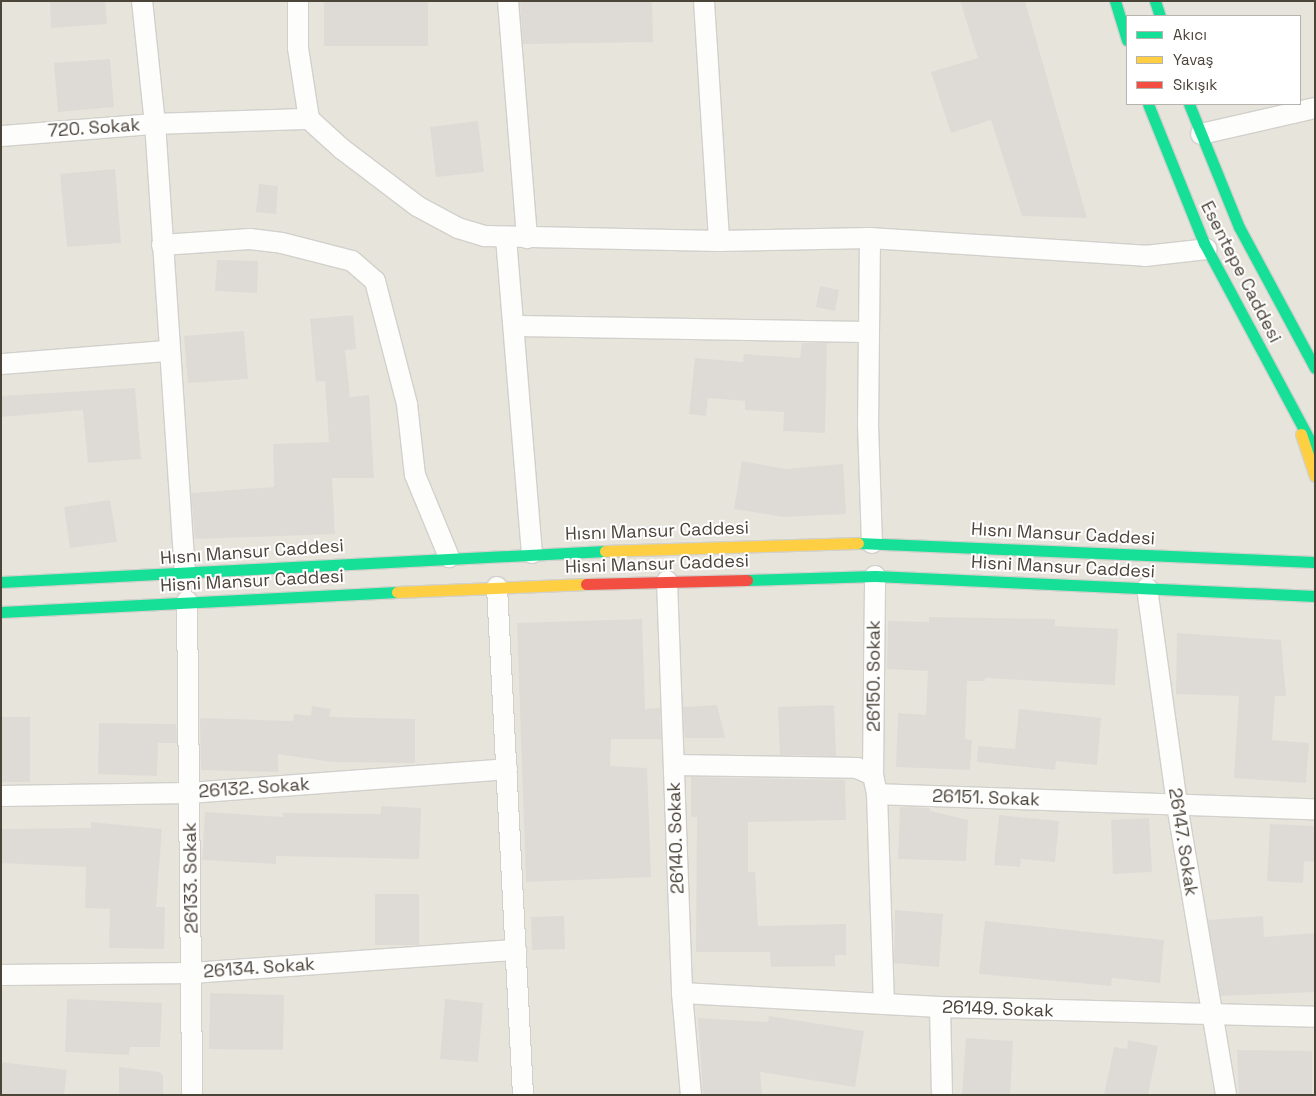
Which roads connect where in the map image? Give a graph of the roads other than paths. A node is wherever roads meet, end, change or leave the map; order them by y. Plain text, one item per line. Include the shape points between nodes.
1 (142, 1) edge
2 (298, 1) edge
3 (508, 1) edge
4 (704, 1) edge
5 (1116, 1) edge
6 (1156, 1) edge
7 (1160, 15) edge
8 (1126, 36) edge
9 (1148, 105) edge
10 (1189, 105) edge
11 (1315, 108) edge
12 (309, 119) junction
13 (155, 124) junction
14 (1200, 134) junction
15 (1, 136) edge
16 (506, 238) junction
17 (527, 238) junction
18 (870, 238) junction
19 (719, 241) junction
20 (162, 246) junction
21 (1207, 249) junction
22 (514, 326) junction
23 (869, 332) junction
24 (168, 351) junction
25 (1, 364) edge
26 (1315, 368) edge
27 (1294, 411) junction
28 (1315, 450) edge
29 (1315, 476) edge
30 (872, 543) junction
31 (532, 553) junction
32 (1315, 553) edge
33 (449, 557) junction
34 (1302, 562) junction
35 (1315, 562) edge
36 (185, 574) junction
37 (875, 576) junction
38 (667, 581) junction
39 (1, 582) edge
40 (497, 587) junction
41 (1147, 588) junction
42 (1315, 596) edge
43 (188, 601) junction
44 (1, 612) edge
45 (674, 765) junction
46 (507, 769) junction
47 (875, 785) junction
48 (189, 793) junction
49 (1, 796) edge
50 (1177, 805) junction
51 (1315, 809) edge
52 (516, 950) junction
53 (192, 973) junction
54 (1, 976) edge
55 (682, 992) junction
56 (884, 1004) junction
57 (940, 1007) junction
58 (1213, 1016) junction
59 (1315, 1017) edge
60 (192, 1095) edge
61 (523, 1095) edge
62 (691, 1095) edge
63 (942, 1095) edge
64 (1226, 1095) edge

1 - 13 street, 720. Sokak
2 - 12 street via 298,48
3 - 17 street
4 - 19 street
5 - 8 main road
6 - 7 main road
9 - 21 main road, Esentepe Caddesi
10 - 14 main road, Esentepe Caddesi
11 - 14 street
12 - 13 street
12 - 16 street via 342,149 434,216 458,228
13 - 15 street, 720. Sokak
13 - 20 street
14 - 26 main road, Esentepe Caddesi via 1239,226
16 - 17 street
16 - 22 street
17 - 19 street
18 - 19 street
18 - 21 street via 1145,256
18 - 23 street
20 - 24 street
20 - 33 street via 250,239 282,243 352,261 375,281 407,404 415,475
21 - 27 main road, Esentepe Caddesi
22 - 23 street
22 - 31 street
23 - 30 street
24 - 25 street
24 - 36 street
27 - 28 main road, Esentepe Caddesi
27 - 29 main road
30 - 31 main road, Hısnı Mansur Caddesi
30 - 34 main road, Hısnı Mansur Caddesi
31 - 33 main road, Hısnı Mansur Caddesi
32 - 34 main road
33 - 36 main road, Hısnı Mansur Caddesi
34 - 35 main road, Hısnı Mansur Caddesi
36 - 39 main road, Hısnı Mansur Caddesi
37 - 38 main road, Hisni Mansur Caddesi
37 - 41 main road, Hisni Mansur Caddesi
37 - 47 street, 26150. Sokak
38 - 40 main road, Hisni Mansur Caddesi
38 - 45 street, 26140. Sokak
40 - 43 main road, Hisni Mansur Caddesi
40 - 46 street
41 - 42 main road, Hisni Mansur Caddesi
41 - 50 street, 26147. Sokak
43 - 44 main road, Hisni Mansur Caddesi
43 - 48 street, 26133. Sokak
45 - 47 street, 26151. Sokak via 857,768
45 - 55 street, 26140. Sokak
46 - 48 street, 26132. Sokak
46 - 52 street
47 - 50 street, 26151. Sokak
47 - 56 street, 26150. Sokak
48 - 49 street, 26132. Sokak
48 - 53 street, 26133. Sokak
50 - 51 street, 26151. Sokak
50 - 58 street, 26147. Sokak
52 - 53 street, 26134. Sokak
52 - 61 street
53 - 54 street, 26134. Sokak
53 - 60 street, 26133. Sokak
55 - 56 street, 26149. Sokak
55 - 62 street, 26140. Sokak
56 - 57 street, 26149. Sokak
57 - 58 street, 26149. Sokak
57 - 63 street
58 - 59 street, 26149. Sokak
58 - 64 street, 26147. Sokak

